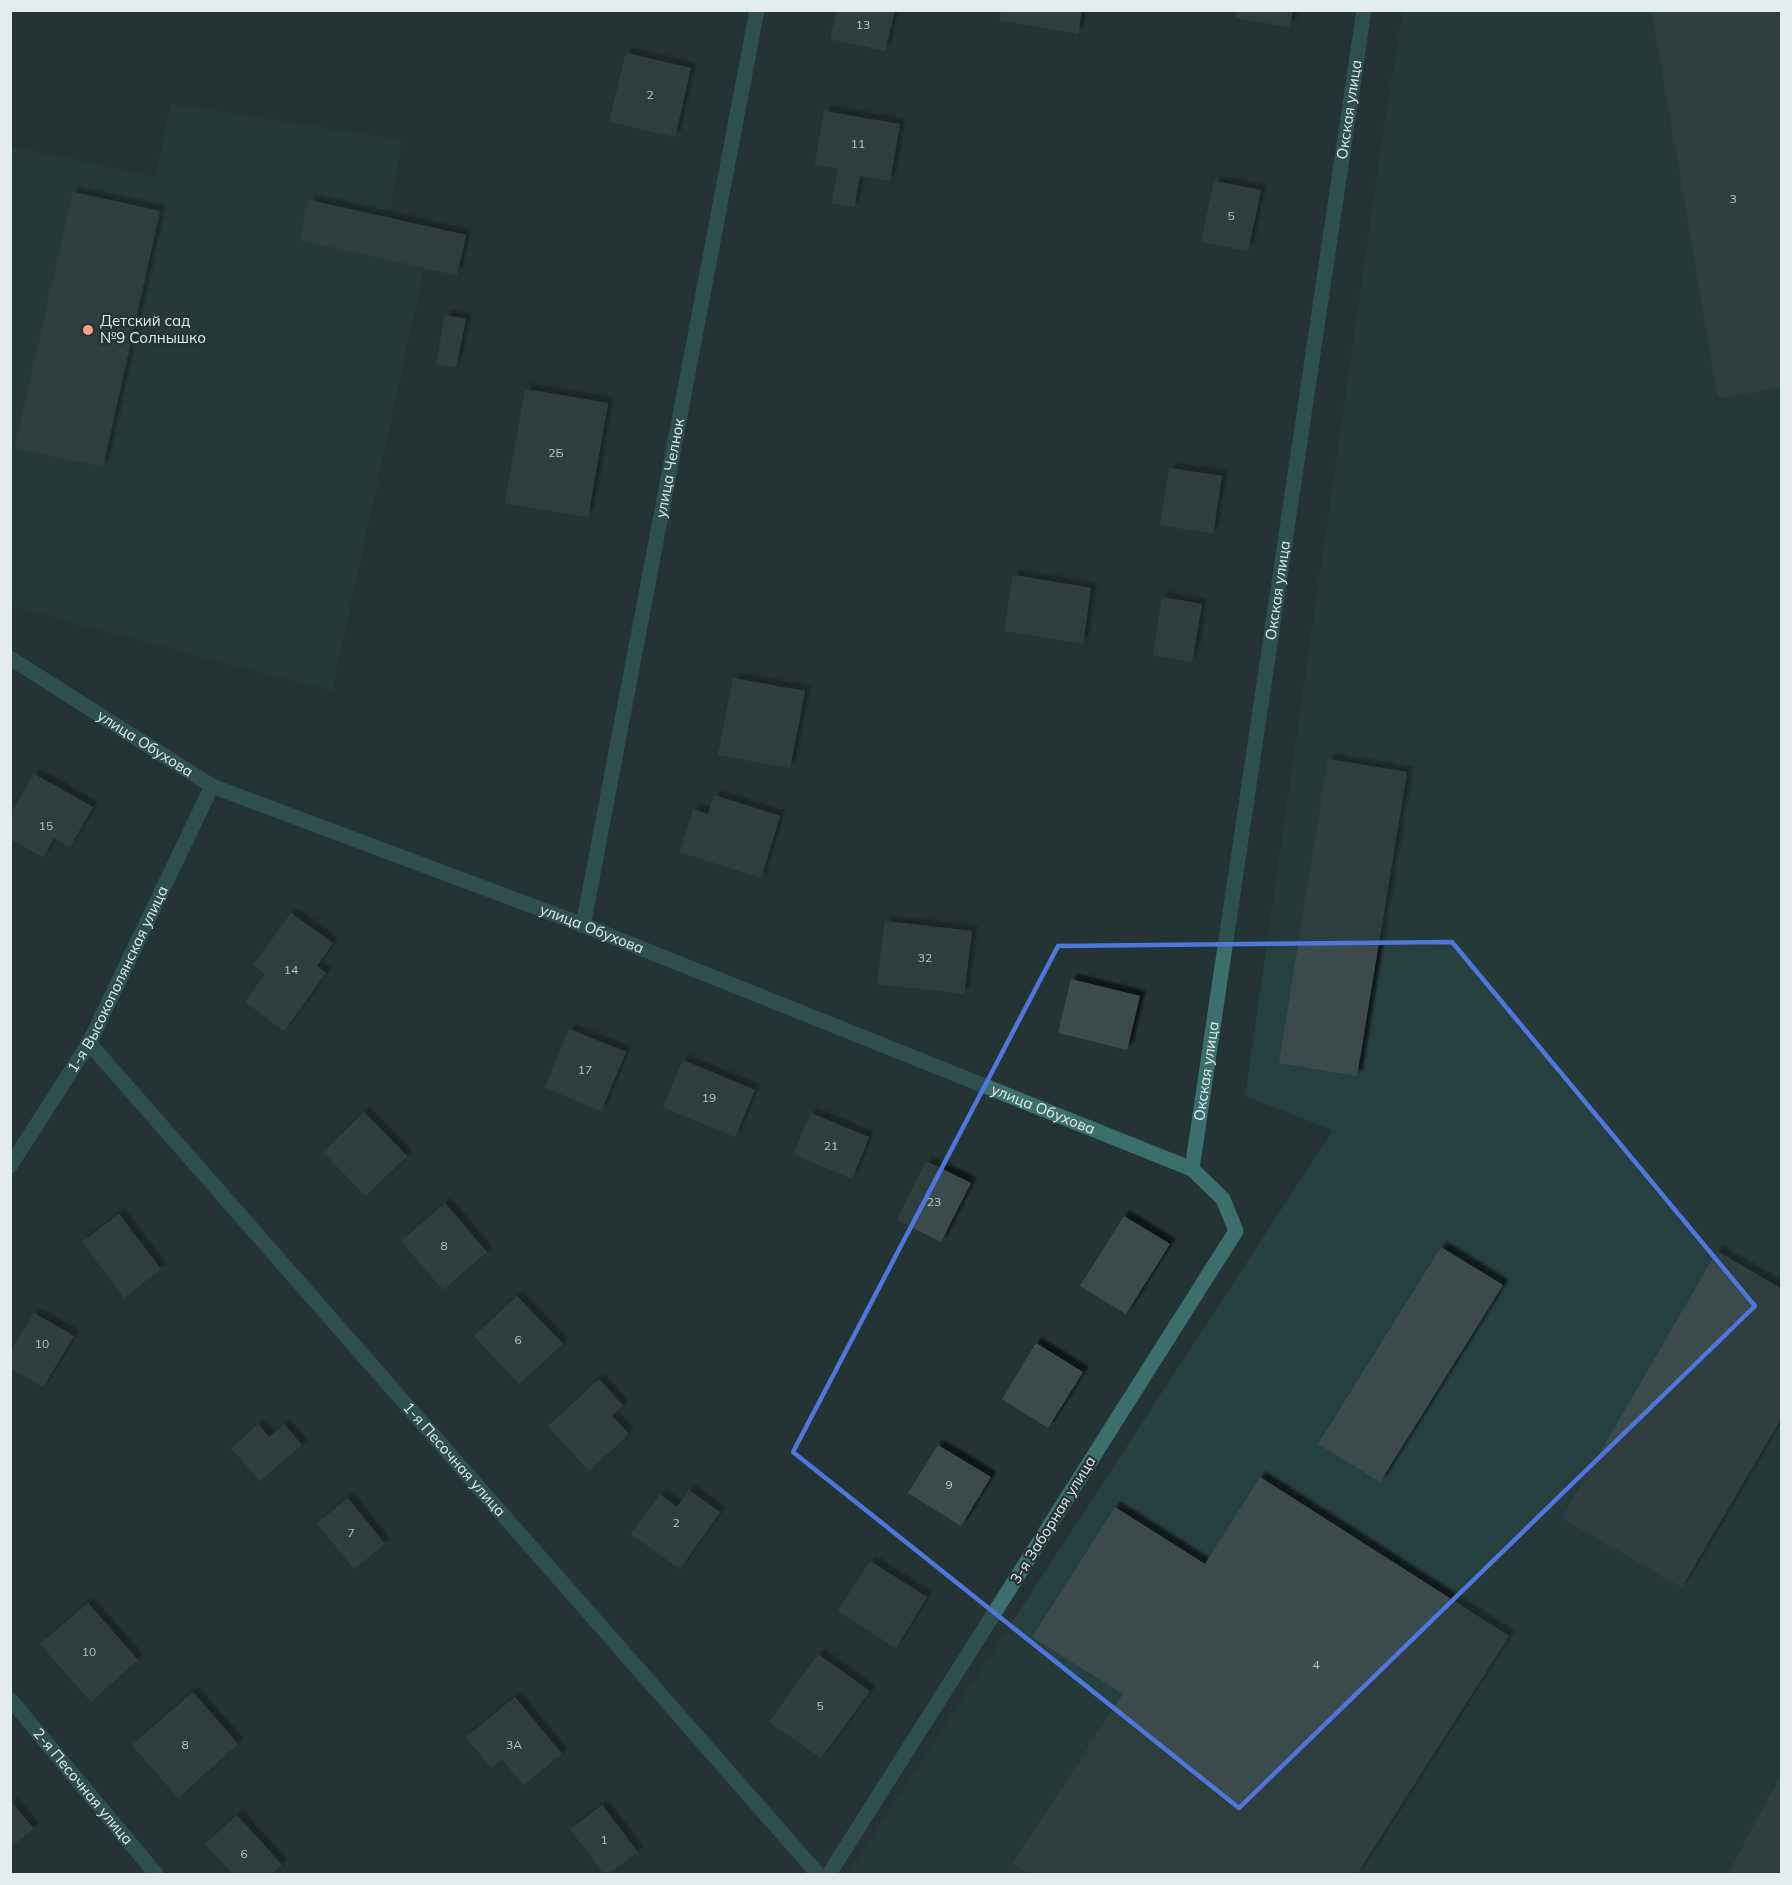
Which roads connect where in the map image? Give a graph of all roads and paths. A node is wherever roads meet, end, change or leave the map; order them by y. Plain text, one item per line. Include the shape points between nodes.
1 (757, 10) edge
2 (1364, 10) edge
3 (10, 658) edge
4 (212, 786) junction
5 (584, 926) junction
6 (89, 1043) junction
7 (10, 1166) edge
8 (1192, 1169) junction
9 (10, 1699) edge
10 (156, 1875) edge
11 (818, 1875) edge
12 (829, 1875) edge

1 - 5 street, улица Челнок
2 - 8 street, Окская улица
3 - 4 street, улица Обухова
4 - 5 street, улица Обухова
4 - 6 street, 1-я Высокополянская улица
5 - 8 street, улица Обухова
6 - 7 street, 1-я Высокополянская улица
6 - 11 street, 1-я Песочная улица
8 - 12 street, 3-я Заборная улица via 1223,1199 1236,1231
9 - 10 street, 2-я Песочная улица

